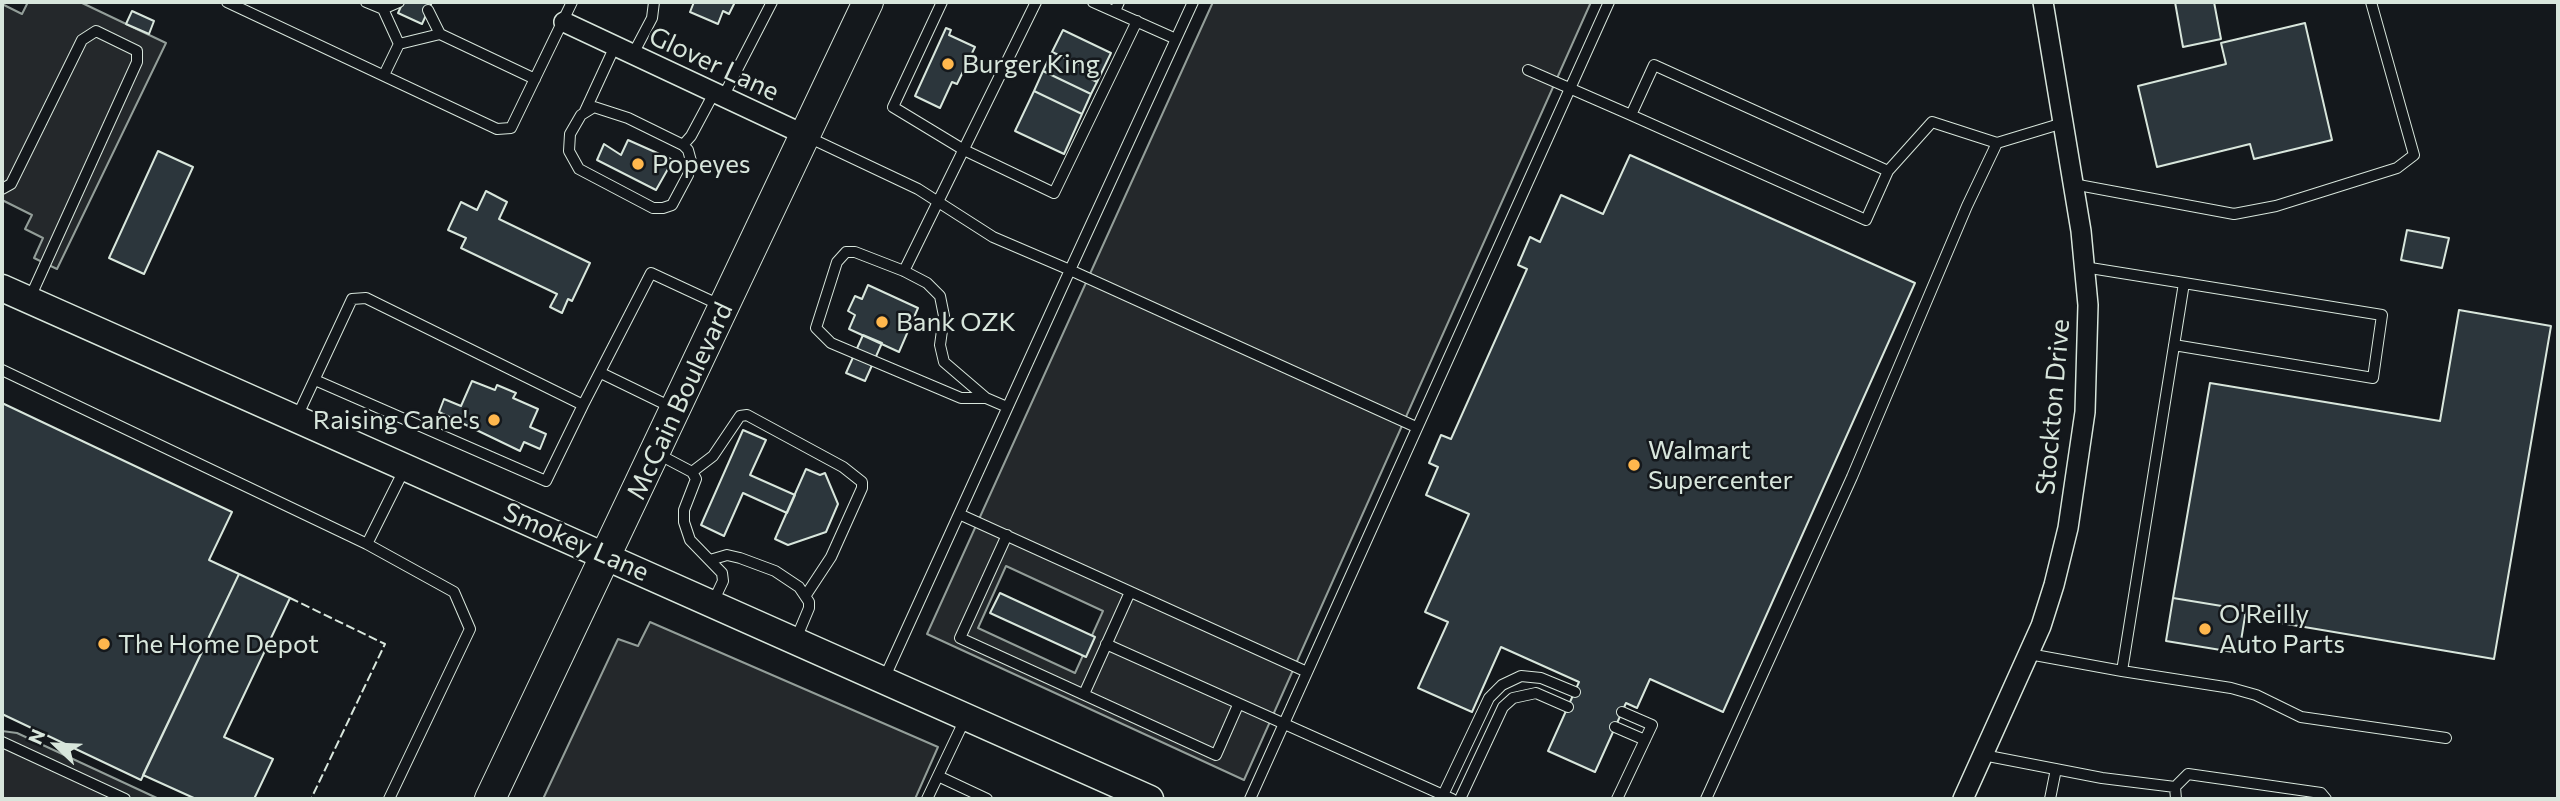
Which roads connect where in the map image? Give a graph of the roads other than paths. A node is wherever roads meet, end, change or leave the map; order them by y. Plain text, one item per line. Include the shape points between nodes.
1 (227, 2) edge
2 (366, 2) edge
3 (399, 2) edge
4 (572, 2) edge
5 (654, 2) edge
6 (772, 2) edge
7 (868, 2) edge
8 (942, 2) edge
9 (1035, 2) edge
10 (1093, 2) edge
11 (1193, 2) edge
12 (1609, 2) edge
13 (2043, 2) edge
14 (2371, 2) edge
15 (1117, 7) edge
16 (383, 9) junction
17 (428, 10) dead end
18 (1137, 21) junction
19 (564, 22) junction
20 (440, 34) junction
21 (1176, 39) junction
22 (399, 44) junction
23 (615, 46) junction
24 (633, 54) junction
25 (1528, 70) dead end
26 (384, 75) junction
27 (535, 79) junction
28 (1568, 87) junction
29 (719, 95) junction
30 (585, 111) junction
31 (1631, 115) junction
32 (2063, 122) junction
33 (805, 135) junction
34 (1997, 143) junction
35 (683, 145) junction
36 (964, 150) junction
37 (1888, 171) junction
38 (2073, 184) junction
39 (2, 189) edge
40 (939, 202) junction
41 (2084, 267) junction
42 (1070, 270) junction
43 (904, 271) junction
44 (2184, 283) junction
45 (2, 288) edge
46 (28, 300) junction
47 (724, 307) junction
48 (2174, 345) junction
49 (2, 370) edge
50 (601, 373) junction
51 (315, 380) junction
52 (986, 398) junction
53 (583, 405) junction
54 (1007, 407) junction
55 (676, 410) junction
56 (295, 419) junction
57 (1416, 428) junction
58 (656, 453) junction
59 (405, 468) junction
60 (692, 472) junction
61 (960, 514) junction
62 (1007, 535) junction
63 (368, 544) junction
64 (607, 556) junction
65 (710, 559) junction
66 (1130, 592) junction
67 (806, 595) junction
68 (713, 603) junction
69 (795, 640) junction
70 (1106, 645) junction
71 (2029, 654) junction
72 (2122, 671) junction
73 (1307, 672) junction
74 (884, 679) junction
75 (1575, 692) dead end
76 (1084, 694) junction
77 (1238, 705) junction
78 (1568, 707) dead end
79 (1622, 712) dead end
80 (966, 716) junction
81 (1283, 725) junction
82 (1615, 727) dead end
83 (2445, 738) dead end
84 (1645, 740) junction
85 (2, 742) edge
86 (1983, 755) junction
87 (2056, 769) junction
88 (938, 776) junction
89 (2175, 787) junction
90 (1448, 797) edge
91 (125, 799) edge
92 (389, 799) edge
93 (490, 799) edge
94 (927, 799) edge
95 (987, 799) edge
96 (1150, 799) edge
97 (1250, 799) edge
98 (1460, 799) edge
99 (1617, 799) edge
100 (1706, 799) edge
101 (1963, 799) edge
102 (2050, 799) edge
103 (2176, 799) edge
104 (2326, 799) edge

1 - 26 lane
2 - 16 lane
3 - 16 lane
4 - 19 lane
5 - 24 lane via 652,18
6 - 29 lane
7 - 33 main road, McCain Boulevard
8 - 36 lane via 893,107
9 - 36 lane
10 - 15 lane
11 - 21 lane
12 - 28 lane
13 - 32 street, Stockton Drive
14 - 38 lane via 2414,155 2397,168 2276,206 2234,214
15 - 18 lane
16 - 22 lane
17 - 20 lane
18 - 21 lane
18 - 36 lane via 1054,193
19 - 23 street, Glover Lane
19 - 27 lane
20 - 22 lane
20 - 27 lane
21 - 42 lane
22 - 26 lane
23 - 24 street, Glover Lane
23 - 30 lane
24 - 29 street, Glover Lane
25 - 28 lane
26 - 27 lane via 497,128 511,128
28 - 31 lane
28 - 57 lane
29 - 33 street, Glover Lane
29 - 35 lane
30 - 35 lane via 601,107
30 - 35 lane via 570,134 572,160 603,184 653,208 672,205 682,191 691,161
31 - 37 lane via 1866,220
31 - 37 lane via 1654,65
32 - 34 lane
32 - 38 street, Stockton Drive
33 - 40 lane
33 - 47 main road, McCain Boulevard
34 - 37 lane via 1932,122
34 - 100 lane
36 - 40 lane
38 - 41 street, Stockton Drive
39 - 46 lane via 11,184 82,40 96,31 137,51 137,61
40 - 42 lane via 992,237
40 - 43 lane
41 - 44 lane
41 - 71 street, Stockton Drive via 2088,305 2085,412 2077,475 2054,585
42 - 54 lane
42 - 57 lane
43 - 52 lane via 940,296 944,362
43 - 52 lane via 846,252 837,262 816,328 831,343 961,398
44 - 48 lane
44 - 48 lane via 2382,315 2373,377
45 - 46 street, Smokey Lane
46 - 56 street, Smokey Lane
47 - 50 lane via 651,273
47 - 55 main road, McCain Boulevard
48 - 72 lane
49 - 63 lane
50 - 53 lane
50 - 55 lane
51 - 53 lane via 545,481
51 - 53 lane via 352,299 366,298
51 - 56 lane
52 - 54 lane
54 - 61 lane
55 - 58 main road, McCain Boulevard
56 - 59 street, Smokey Lane
57 - 73 lane
58 - 60 lane
58 - 64 main road, McCain Boulevard
59 - 63 lane
59 - 64 street, Smokey Lane
60 - 65 lane via 696,479 684,522 690,540
60 - 67 lane via 713,456 740,416 747,415 862,482 831,557
61 - 62 lane
61 - 74 lane
62 - 66 lane
62 - 76 lane via 960,638
63 - 92 lane via 454,592 470,629
64 - 68 street, Smokey Lane
64 - 93 main road, McCain Boulevard
65 - 67 lane via 727,555 775,571
65 - 68 lane via 723,581
66 - 70 lane
66 - 73 lane
67 - 69 lane via 809,608
68 - 69 street, Smokey Lane
69 - 74 street, Smokey Lane
70 - 76 lane
70 - 77 lane
71 - 72 lane
71 - 86 street, Stockton Drive
72 - 83 lane via 2231,688 2301,717
73 - 81 lane
74 - 80 street, Smokey Lane
75 - 90 lane via 1541,678 1521,676 1502,685 1489,698
76 - 77 lane via 1216,755
77 - 81 lane
78 - 98 lane via 1536,693 1513,698 1503,707
79 - 84 lane via 1652,725
80 - 88 lane
80 - 96 street, Smokey Lane
81 - 90 lane
81 - 97 lane
82 - 84 lane
84 - 99 lane
85 - 91 lane
86 - 87 lane
86 - 101 street, Stockton Drive
87 - 89 lane
87 - 102 lane
88 - 94 lane
88 - 95 lane
89 - 103 lane
89 - 104 lane via 2188,774 2311,791

